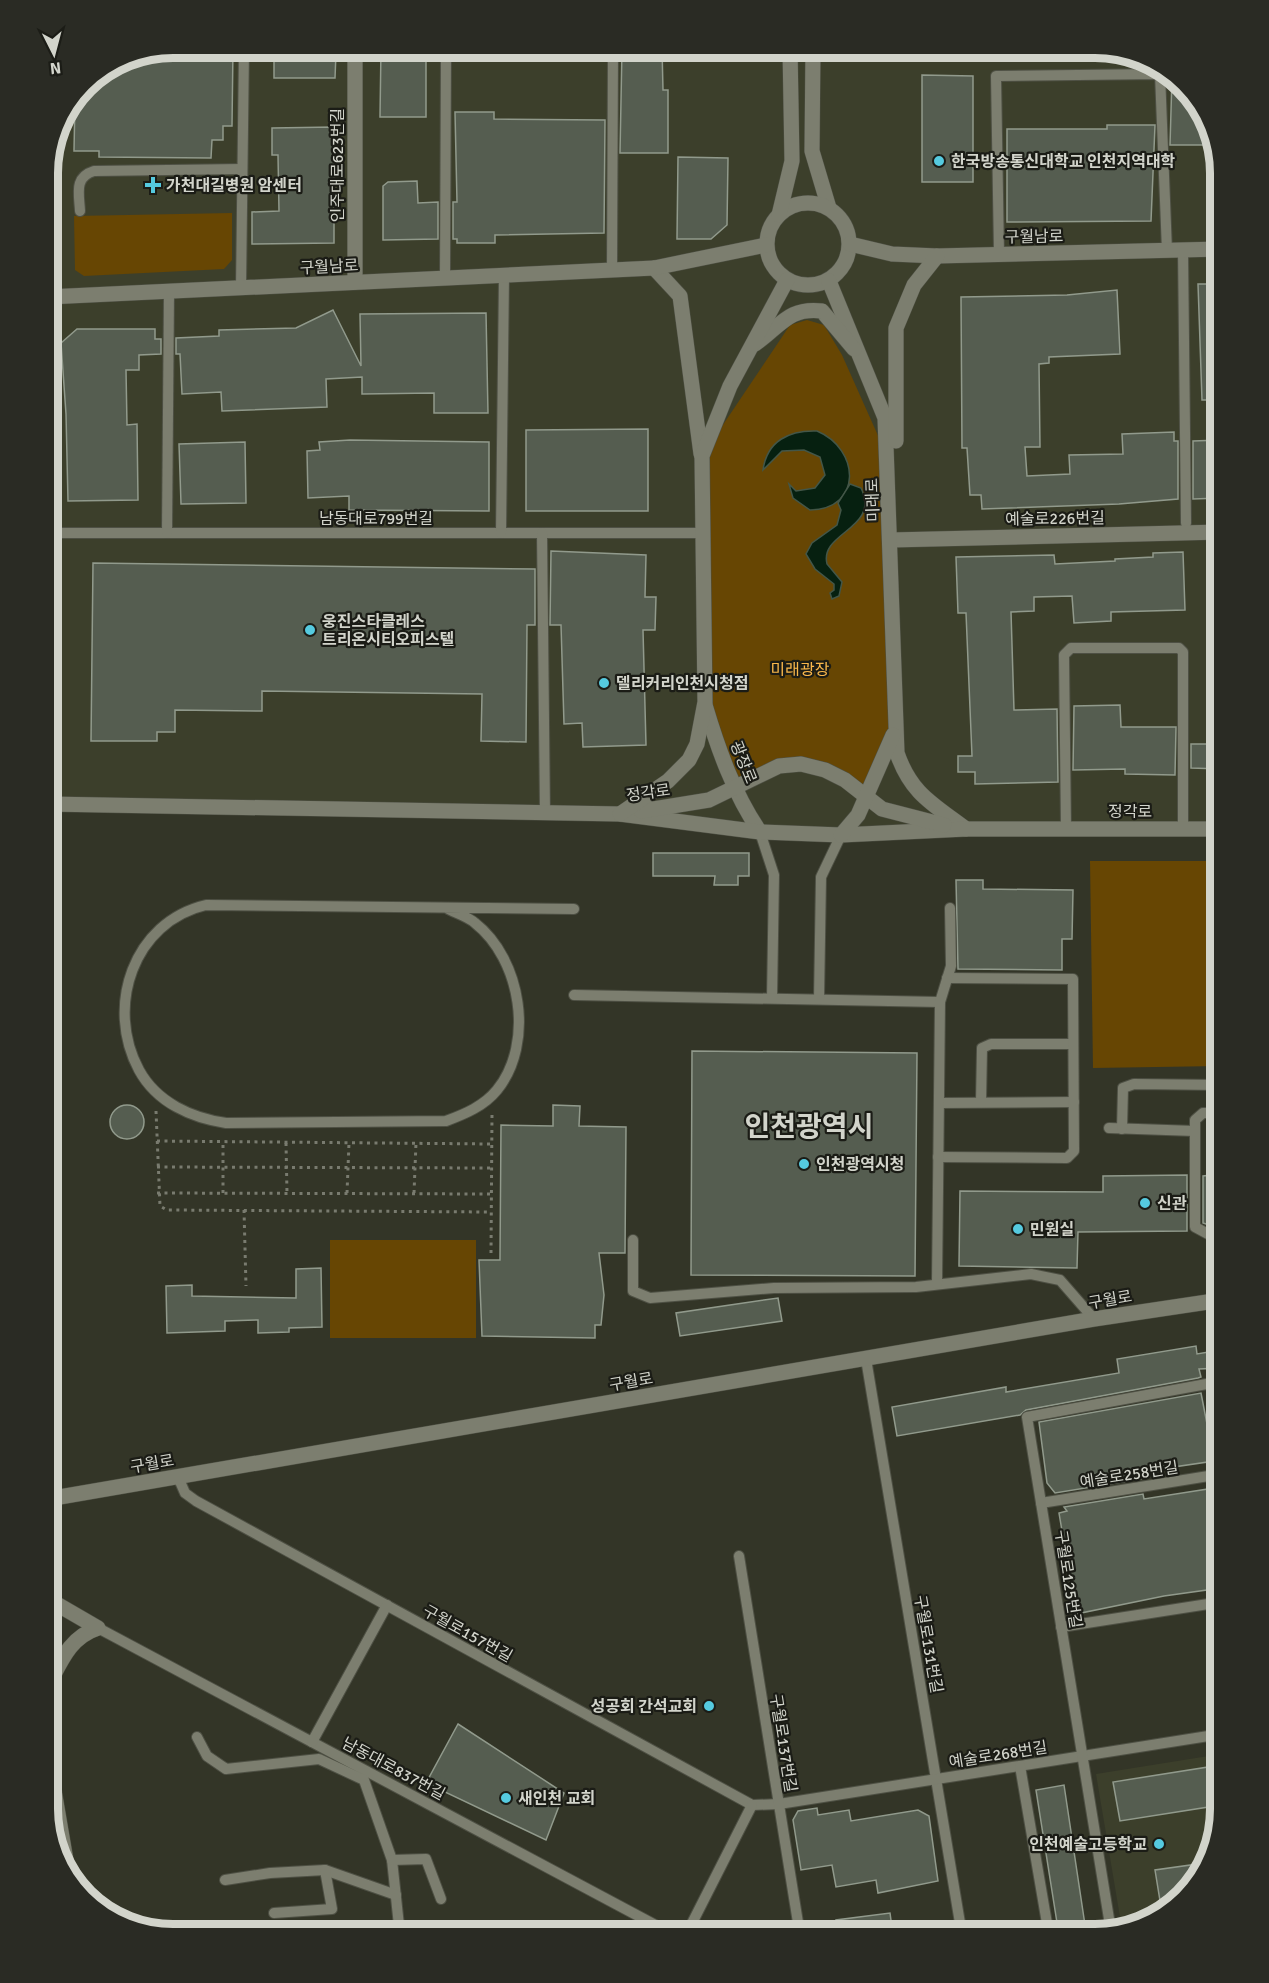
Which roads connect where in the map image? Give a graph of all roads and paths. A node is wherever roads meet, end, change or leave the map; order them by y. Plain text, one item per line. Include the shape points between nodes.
1 (244, 58) edge
2 (355, 58) edge
3 (446, 58) edge
4 (613, 58) edge
5 (790, 59) edge
6 (813, 59) edge
7 (1153, 74) edge
8 (1160, 79) edge
9 (242, 170) junction
10 (829, 208) junction
11 (80, 211) dead end
12 (779, 215) junction
13 (850, 244) junction
14 (766, 245) junction
15 (1210, 249) edge
16 (1183, 250) junction
17 (1167, 251) junction
18 (999, 254) junction
19 (937, 256) junction
20 (654, 268) junction
21 (612, 270) junction
22 (504, 275) junction
23 (445, 278) junction
24 (787, 280) junction
25 (829, 280) junction
26 (355, 282) junction
27 (241, 288) junction
28 (169, 291) junction
29 (59, 296) edge
30 (750, 348) junction
31 (861, 356) junction
32 (702, 456) junction
33 (888, 458) junction
34 (1186, 523) dead end
35 (1210, 532) edge
36 (59, 533) edge
37 (167, 533) junction
38 (501, 533) junction
39 (542, 533) junction
40 (704, 533) junction
41 (891, 540) junction
42 (705, 702) junction
43 (896, 729) junction
44 (735, 788) junction
45 (866, 799) junction
46 (59, 804) edge
47 (545, 813) junction
48 (620, 814) junction
49 (966, 829) junction
50 (1066, 829) junction
51 (1183, 829) junction
52 (1210, 829) edge
53 (760, 832) junction
54 (841, 835) junction
55 (446, 908) junction
56 (950, 908) dead end
57 (574, 909) dead end
58 (947, 978) junction
59 (574, 995) dead end
60 (772, 998) junction
61 (819, 999) junction
62 (940, 1002) junction
63 (1073, 1044) junction
64 (1210, 1085) edge
65 (156, 1092) junction
66 (492, 1095) junction
67 (939, 1102) junction
68 (981, 1102) junction
69 (1074, 1102) junction
70 (1210, 1113) edge
71 (1109, 1128) dead end
72 (1122, 1129) junction
73 (1195, 1131) junction
74 (157, 1141) junction
75 (223, 1142) junction
76 (286, 1143) junction
77 (349, 1143) junction
78 (416, 1143) junction
79 (492, 1144) junction
80 (938, 1157) junction
81 (157, 1167) junction
82 (224, 1168) junction
83 (287, 1168) junction
84 (348, 1168) junction
85 (415, 1168) junction
86 (492, 1168) junction
87 (157, 1193) junction
88 (223, 1193) junction
89 (287, 1193) junction
90 (348, 1193) junction
91 (414, 1193) junction
92 (491, 1194) junction
93 (244, 1210) junction
94 (491, 1212) junction
95 (1210, 1234) edge
96 (633, 1240) dead end
97 (491, 1253) dead end
98 (938, 1284) junction
99 (246, 1286) dead end
100 (1210, 1302) edge
101 (1094, 1319) junction
102 (866, 1359) junction
103 (1210, 1383) edge
104 (1210, 1476) edge
105 (178, 1477) junction
106 (58, 1497) edge
107 (1041, 1503) junction
108 (739, 1556) dead end
109 (1210, 1604) edge
110 (58, 1605) edge
111 (387, 1605) junction
112 (1061, 1627) junction
113 (98, 1628) junction
114 (58, 1669) edge
115 (1210, 1736) edge
116 (197, 1737) dead end
117 (312, 1742) junction
118 (1082, 1756) junction
119 (1020, 1766) junction
120 (937, 1779) junction
121 (779, 1804) junction
122 (753, 1805) junction
123 (58, 1816) edge
124 (63, 1841) edge
125 (392, 1860) junction
126 (325, 1870) junction
127 (225, 1880) dead end
128 (396, 1895) junction
129 (441, 1899) dead end
130 (274, 1913) dead end
131 (399, 1924) edge
132 (653, 1924) edge
133 (692, 1924) edge
134 (798, 1924) edge
135 (960, 1924) edge
136 (1046, 1924) edge
137 (1110, 1924) edge

1 - 9 lane
2 - 26 street, 인주대로623번길
3 - 23 lane
4 - 21 lane
5 - 12 street via 792,161
6 - 10 street via 812,151
7 - 18 lane via 996,76
8 - 17 lane
9 - 11 lane via 94,171 84,174 78,182
9 - 27 lane
10 - 12 street via 797,204
10 - 13 street via 844,224
12 - 14 street
13 - 19 street, 구월남로 via 892,254
13 - 25 street via 844,265
14 - 20 street, 구월남로
14 - 24 street via 772,265
15 - 16 street, 구월남로
16 - 17 street, 구월남로
16 - 34 lane
17 - 18 street, 구월남로
18 - 19 street, 구월남로
19 - 33 street via 914,285 896,328 896,440
20 - 21 street, 구월남로
20 - 32 street via 680,296
21 - 22 street, 구월남로
22 - 23 street, 구월남로
22 - 38 lane
23 - 26 street, 구월남로
24 - 25 street via 808,286
24 - 30 street
25 - 31 street, 미래로
26 - 27 street, 구월남로
27 - 28 street, 구월남로
28 - 29 street, 구월남로
28 - 37 lane
30 - 31 street via 794,312 822,310
30 - 32 street
31 - 33 street, 미래로 via 885,418
32 - 40 street
33 - 41 street, 미래로
35 - 41 street, 예술로226번길
36 - 37 lane, 남동대로799번길
37 - 38 lane, 남동대로799번길
38 - 39 lane, 남동대로799번길
39 - 40 lane, 남동대로799번길
39 - 47 lane
40 - 42 street
41 - 43 street, 미래로
42 - 44 street, 광장로
42 - 48 street via 697,744 689,760 668,781
43 - 45 street
43 - 49 street, 미래로 via 897,753 904,775 916,792
44 - 45 street, 정각로 via 779,766 801,764 844,780
44 - 48 street, 정각로 via 709,800
44 - 53 street, 광장로
45 - 49 street, 정각로 via 913,819
45 - 54 street
46 - 47 street
47 - 48 street
48 - 53 street, 정각로
49 - 50 street, 정각로
49 - 54 street, 정각로
50 - 51 street, 정각로
50 - 51 lane via 1064,655 1071,648 1179,648 1183,652
51 - 52 street, 정각로
53 - 54 street, 정각로
53 - 60 lane via 774,875
54 - 61 lane via 821,877
55 - 57 lane
55 - 65 lane via 206,905 171,920 139,952 131,971 127,999 126,1032 140,1071
55 - 66 lane via 474,922 492,939 514,982 519,1012 517,1045 508,1071
56 - 58 lane via 951,966
58 - 62 lane
58 - 63 lane via 1073,979
59 - 60 lane
60 - 61 lane
61 - 62 lane
62 - 67 lane
63 - 68 lane via 991,1044 982,1048
63 - 69 lane
64 - 72 lane via 1134,1084 1123,1088
65 - 66 lane via 180,1110 226,1123 446,1121 480,1106
65 - 74 path
66 - 79 path
67 - 68 lane
67 - 80 lane
68 - 69 lane
69 - 80 lane via 1074,1151 1066,1158
70 - 73 lane via 1195,1120
71 - 72 lane
72 - 73 lane
73 - 95 lane via 1195,1227
74 - 75 path
74 - 81 path
75 - 76 path
75 - 82 path
76 - 77 path
76 - 83 path
77 - 78 path
77 - 84 path
78 - 79 path
78 - 85 path
79 - 86 path
80 - 98 lane
81 - 82 path
81 - 87 path
82 - 83 path
82 - 88 path
83 - 84 path
83 - 89 path
84 - 85 path
84 - 90 path
85 - 86 path
85 - 91 path
86 - 92 path
87 - 88 path
87 - 93 path via 160,1206 167,1210
88 - 89 path
89 - 90 path
90 - 91 path
91 - 92 path
92 - 94 path
93 - 94 path
93 - 99 path
94 - 97 path
96 - 98 lane via 633,1291 650,1298 774,1288
98 - 101 lane via 1031,1274 1060,1280
100 - 101 street, 구월로
101 - 102 street, 구월로
102 - 105 street, 구월로
102 - 120 lane, 구월로131번길
103 - 107 lane, 구월로125번길 via 1027,1417
104 - 107 lane, 예술로258번길
105 - 106 street, 구월로
105 - 111 lane, 구월로157번길 via 185,1493 196,1501
107 - 112 lane, 구월로125번길
108 - 121 lane, 구월로137번길
109 - 112 lane
110 - 113 street
111 - 117 lane
111 - 122 lane, 구월로157번길
112 - 118 lane, 구월로125번길
113 - 114 street via 75,1640
113 - 117 lane, 남동대로837번길
115 - 118 lane, 예술로268번길
116 - 125 lane via 207,1756 226,1769 319,1759 364,1780
117 - 132 lane, 남동대로837번길
118 - 119 lane, 예술로268번길
118 - 137 lane, 구월로125번길
119 - 120 lane, 예술로268번길
119 - 136 lane
120 - 121 lane, 예술로268번길
120 - 135 lane, 구월로131번길
121 - 122 lane
121 - 134 lane, 구월로137번길
122 - 133 lane
123 - 124 street
125 - 128 lane
125 - 129 lane via 426,1859
126 - 127 lane
126 - 128 lane
126 - 130 lane via 332,1909
128 - 131 lane

